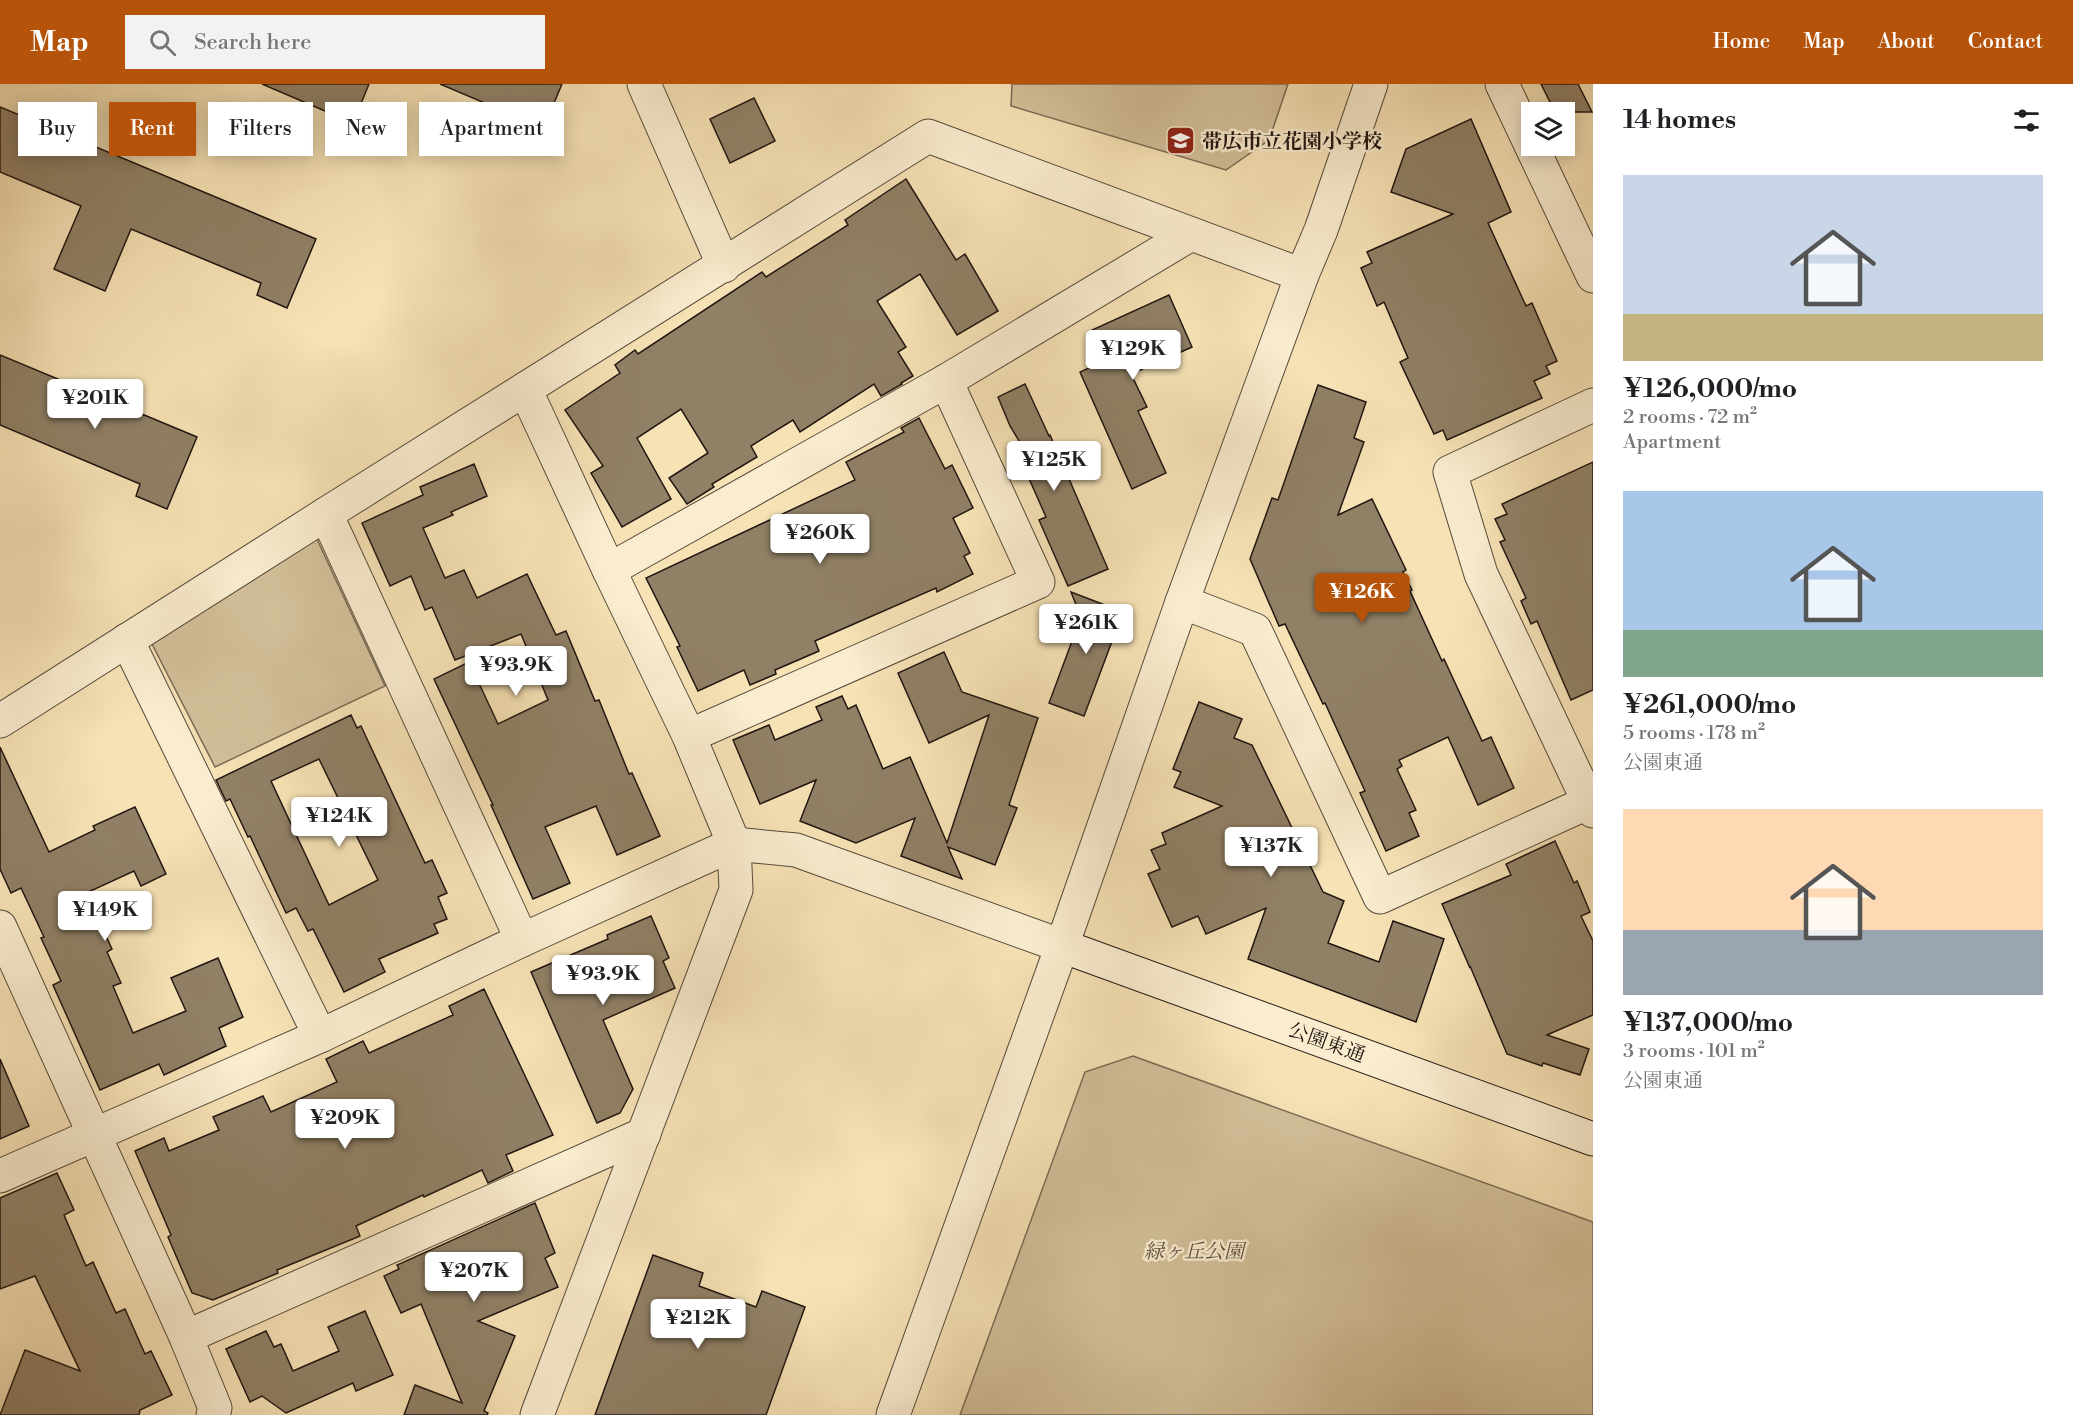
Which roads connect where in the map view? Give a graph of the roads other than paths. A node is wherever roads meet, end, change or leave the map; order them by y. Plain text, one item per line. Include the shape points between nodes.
1 (644, 84) edge
2 (1371, 84) edge
3 (1502, 84) edge
4 (1191, 234) junction
5 (724, 266) junction
6 (1302, 275) junction
7 (1593, 276) edge
8 (946, 381) junction
9 (525, 388) junction
10 (1593, 405) edge
11 (326, 514) junction
12 (609, 570) junction
13 (1182, 602) junction
14 (127, 640) junction
15 (0, 721) edge
16 (689, 736) junction
17 (1591, 807) edge
18 (734, 844) junction
19 (0, 927) edge
20 (522, 940) junction
21 (1062, 946) junction
22 (320, 1036) junction
23 (644, 1134) junction
24 (94, 1135) junction
25 (1593, 1139) edge
26 (0, 1176) edge
27 (186, 1337) junction
28 (213, 1415) edge
29 (537, 1415) edge
30 (893, 1415) edge

1 - 5 street
2 - 6 street
3 - 7 street
4 - 5 street via 928,136
4 - 6 street
4 - 8 street
5 - 9 street
6 - 13 street
8 - 12 street
8 - 16 street via 1038,582
9 - 11 street
9 - 12 street
10 - 17 street via 1450,472 1481,574
11 - 14 street
11 - 20 street
12 - 16 street
13 - 17 street via 1255,630 1380,897
13 - 21 street
14 - 15 street
14 - 22 street
16 - 18 street
18 - 20 street
18 - 21 street, 公園東通 via 796,850
18 - 23 street via 736,890
19 - 24 street
20 - 22 street
21 - 25 street, 公園東通
21 - 30 street
22 - 24 street
23 - 27 street
23 - 29 street
24 - 26 street
24 - 27 street
27 - 28 street via 215,1408

